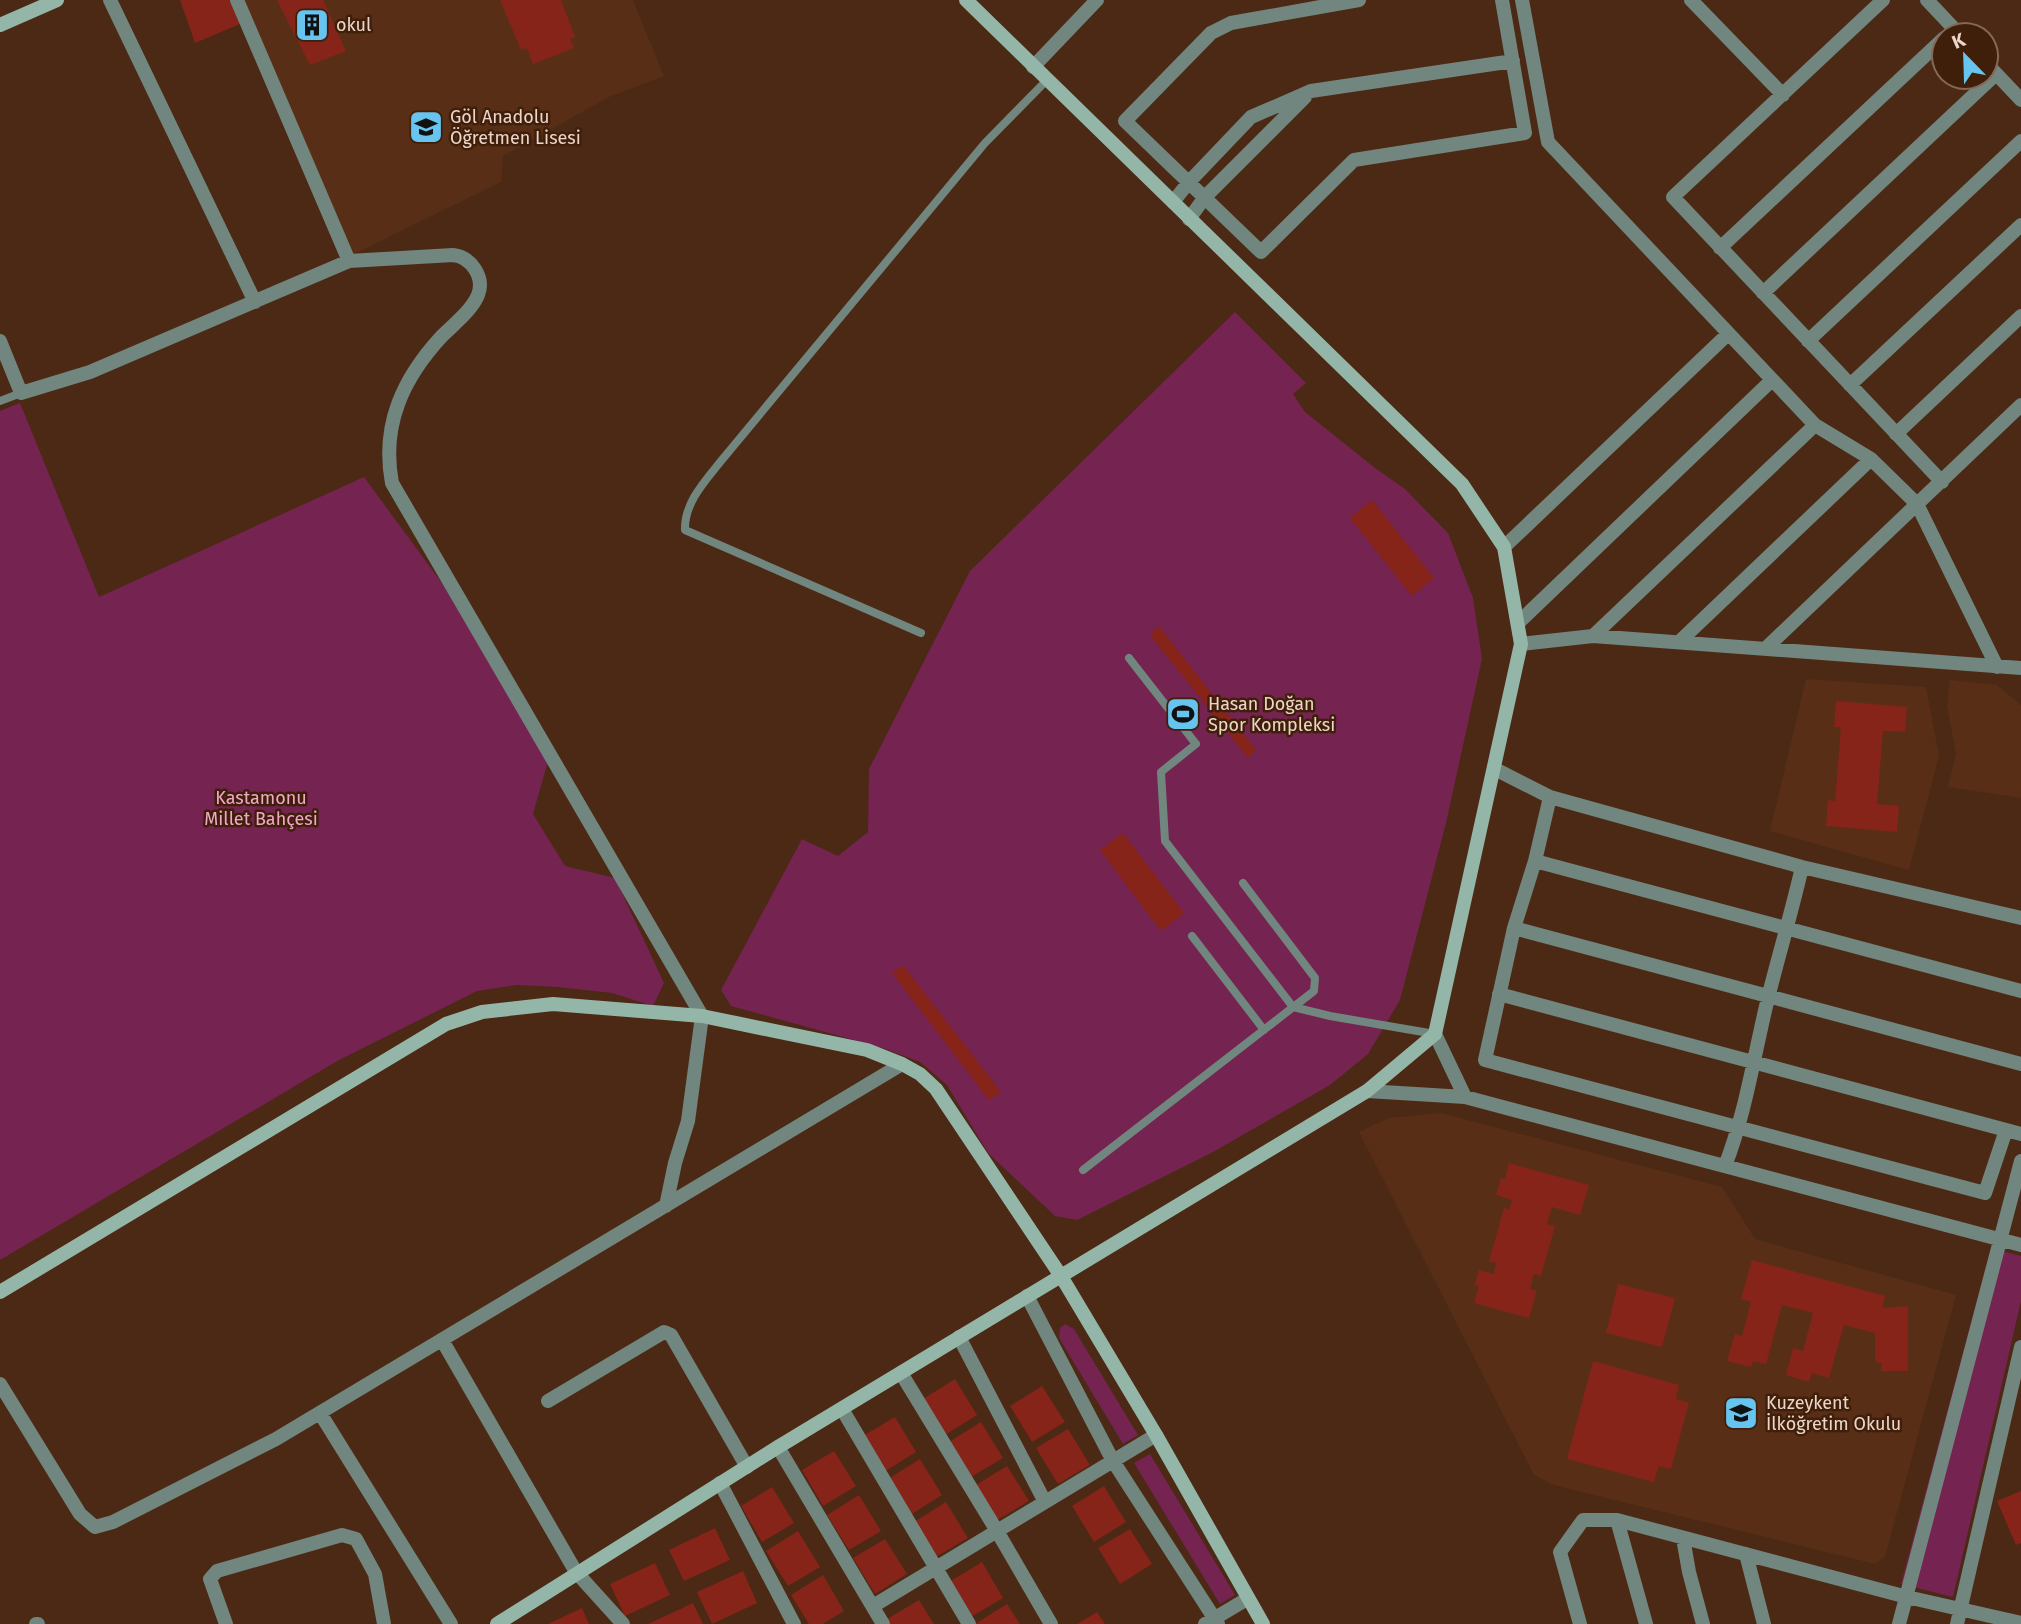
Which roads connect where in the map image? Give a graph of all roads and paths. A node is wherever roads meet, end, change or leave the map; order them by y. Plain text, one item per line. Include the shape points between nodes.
1 (57, 0) edge
2 (110, 0) edge
3 (237, 0) edge
4 (966, 0) edge
5 (1097, 0) edge
6 (1359, 0) edge
7 (1502, 0) edge
8 (1522, 0) edge
9 (1691, 0) edge
10 (1883, 0) edge
11 (1927, 0) edge
12 (1942, 21) edge
13 (0, 25) edge
14 (1930, 53) edge
15 (1513, 61) junction
16 (1033, 66) junction
17 (2000, 78) edge
18 (1047, 80) junction
19 (1311, 91) junction
20 (1969, 91) edge
21 (1783, 95) junction
22 (2021, 100) edge
23 (2021, 141) edge
24 (1226, 143) junction
25 (1243, 160) junction
26 (1189, 182) junction
27 (1205, 197) junction
28 (1173, 202) junction
29 (1189, 219) junction
30 (2021, 225) edge
31 (1720, 248) junction
32 (349, 261) junction
33 (1763, 293) junction
34 (254, 302) junction
35 (2021, 316) edge
36 (1728, 334) junction
37 (0, 341) edge
38 (1808, 341) junction
39 (1772, 380) junction
40 (1850, 385) junction
41 (21, 393) junction
42 (0, 401) edge
43 (2021, 405) edge
44 (1815, 425) junction
45 (1896, 434) junction
46 (1871, 459) junction
47 (1942, 482) junction
48 (1917, 504) junction
49 (1504, 547) junction
50 (1518, 623) junction
51 (922, 633) dead end
52 (1592, 636) junction
53 (1679, 642) junction
54 (1521, 644) junction
55 (1766, 648) junction
56 (1129, 658) dead end
57 (1997, 667) junction
58 (2021, 668) edge
59 (1495, 769) junction
60 (1550, 797) junction
61 (1535, 861) junction
62 (1802, 867) junction
63 (1243, 883) dead end
64 (2021, 918) edge
65 (1514, 928) junction
66 (1788, 928) junction
67 (1192, 936) dead end
68 (2021, 991) edge
69 (1499, 994) junction
70 (1768, 996) junction
71 (1293, 1007) junction
72 (702, 1016) junction
73 (1264, 1030) junction
74 (1435, 1034) junction
75 (1753, 1062) junction
76 (902, 1064) junction
77 (2021, 1064) edge
78 (1367, 1091) junction
79 (1465, 1097) junction
80 (1740, 1128) junction
81 (2014, 1132) edge
82 (2021, 1161) edge
83 (1726, 1166) junction
84 (1083, 1170) dead end
85 (666, 1206) junction
86 (2000, 1240) junction
87 (2021, 1245) edge
88 (1061, 1276) junction
89 (0, 1292) edge
90 (1027, 1296) junction
91 (960, 1337) junction
92 (442, 1340) junction
93 (2021, 1347) edge
94 (901, 1373) junction
95 (0, 1384) edge
96 (548, 1401) dead end
97 (842, 1409) junction
98 (320, 1413) junction
99 (1156, 1435) junction
100 (778, 1447) junction
101 (1113, 1461) junction
102 (747, 1467) junction
103 (720, 1483) junction
104 (1045, 1502) junction
105 (1617, 1520) junction
106 (997, 1531) junction
107 (1683, 1538) junction
108 (1746, 1554) junction
109 (937, 1567) junction
110 (576, 1572) junction
111 (1907, 1597) junction
112 (1247, 1599) junction
113 (873, 1606) junction
114 (1961, 1609) junction
115 (504, 1622) edge
116 (1212, 1622) edge
117 (2021, 1623) edge
118 (226, 1624) edge
119 (384, 1624) edge
120 (452, 1624) edge
121 (623, 1624) edge
122 (794, 1624) edge
123 (883, 1624) edge
124 (969, 1624) edge
125 (1051, 1624) edge
126 (1263, 1624) edge
127 (1580, 1624) edge
128 (1646, 1624) edge
129 (1703, 1624) edge
130 (1764, 1624) edge
131 (1899, 1624) edge
132 (1957, 1624) edge

1 - 13 street
2 - 34 street
3 - 32 street
4 - 16 street
5 - 16 street
6 - 26 street via 1231,23 1211,33 1125,121
7 - 15 street
8 - 36 street via 1548,142
9 - 21 street
10 - 21 street
11 - 12 street
14 - 31 street
15 - 19 street
15 - 27 street via 1525,133 1354,160 1261,252
16 - 18 street
17 - 22 street
18 - 28 street
18 - 51 lane via 985,144 730,450 696,493 685,516 685,530
19 - 24 street via 1251,117
19 - 25 street
20 - 33 street
21 - 31 street via 1673,197
23 - 38 street
24 - 25 street
24 - 26 street
25 - 27 street
26 - 27 street
26 - 28 street
27 - 29 street
28 - 29 street
29 - 49 street via 1462,484
30 - 40 street
31 - 33 street
32 - 34 street
32 - 72 street via 453,255 466,258 475,268 480,288 474,301 429,351 401,393 388,462 392,483
33 - 38 street
34 - 41 street via 90,372
35 - 45 street
36 - 39 street
36 - 49 street
37 - 41 street
38 - 40 street
39 - 44 street
39 - 50 street
40 - 45 street
41 - 42 lane
43 - 47 street
44 - 46 street
44 - 52 street
45 - 47 street
46 - 48 street
46 - 53 street
47 - 48 street
48 - 55 street
48 - 57 street
49 - 50 street
50 - 54 street
52 - 53 street
52 - 54 street
53 - 55 street
54 - 59 street
55 - 57 street
56 - 71 lane via 1196,744 1161,772 1165,841
57 - 58 street
59 - 60 street
59 - 74 street
60 - 61 street
60 - 62 street
61 - 65 street
61 - 66 street
62 - 64 street
62 - 66 street
63 - 71 lane via 1315,978 1314,991
65 - 69 street
65 - 70 street
66 - 68 street
66 - 70 street
67 - 73 lane
69 - 75 street
69 - 80 street via 1485,1060
70 - 75 street
70 - 77 street
71 - 73 lane
71 - 74 lane
72 - 76 street via 867,1051
72 - 85 street via 688,1121
72 - 89 street via 553,1004 482,1012 446,1024
73 - 84 lane
74 - 78 street
74 - 79 street
75 - 80 street
75 - 81 street
76 - 85 street
76 - 88 street via 936,1089
78 - 79 street
78 - 88 street
79 - 83 street
80 - 81 street via 1985,1193
80 - 83 street
82 - 86 street
83 - 86 street
85 - 92 street
86 - 87 street
86 - 111 street
88 - 90 street
88 - 99 street
90 - 91 street
90 - 101 street
91 - 94 street
91 - 104 street
92 - 98 street
92 - 110 street
93 - 114 street
94 - 97 street
94 - 106 street
95 - 98 street via 80,1514 95,1527 113,1522
96 - 102 street via 664,1332 671,1335
97 - 100 street
97 - 109 street
98 - 120 street
99 - 101 street
99 - 112 street
100 - 102 street
100 - 113 street
101 - 104 street
101 - 116 street
102 - 103 street
103 - 110 street
103 - 122 street
104 - 106 street
105 - 107 street
105 - 127 street via 1583,1520 1560,1552
105 - 128 street
106 - 109 street
106 - 125 street
107 - 108 street
107 - 129 street
108 - 111 street
108 - 130 street
109 - 113 street
109 - 124 street
110 - 115 street
110 - 121 street
111 - 114 street
111 - 131 street
112 - 116 street
112 - 126 street
113 - 123 street
114 - 117 street
114 - 132 street
118 - 119 street via 210,1579 217,1571 342,1535 356,1539 375,1574

